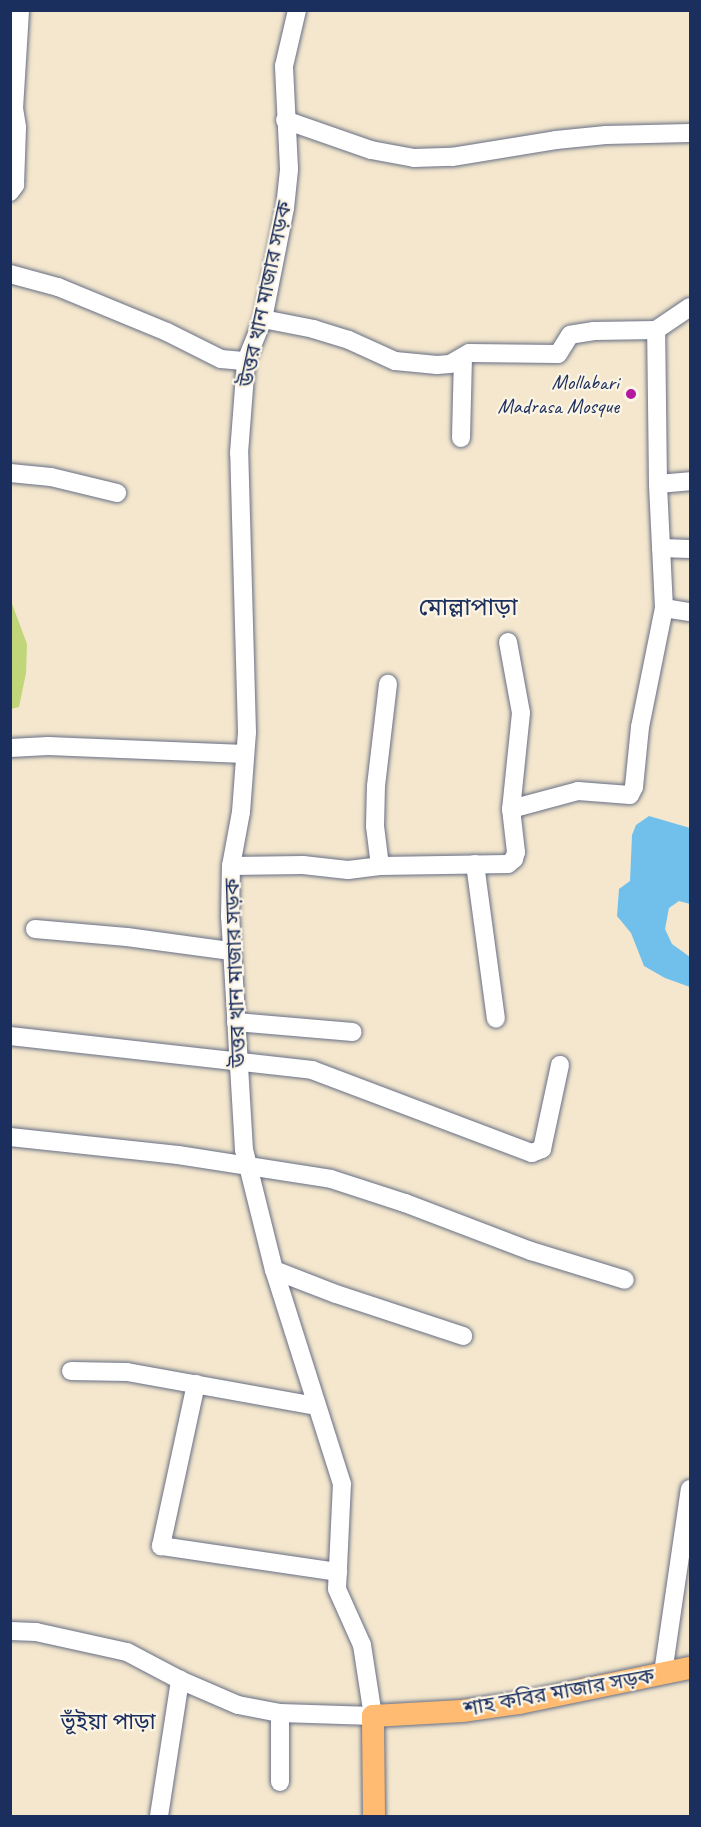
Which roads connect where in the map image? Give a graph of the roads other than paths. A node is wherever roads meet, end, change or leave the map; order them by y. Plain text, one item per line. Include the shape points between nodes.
1 (20, 10) edge
2 (297, 10) edge
3 (285, 120) junction
4 (690, 133) edge
5 (10, 192) edge
6 (10, 274) edge
7 (690, 307) edge
8 (263, 319) junction
9 (656, 330) junction
10 (463, 358) junction
11 (246, 362) junction
12 (462, 438) dead end
13 (10, 473) edge
14 (690, 482) edge
15 (658, 484) junction
16 (117, 493) dead end
17 (661, 548) junction
18 (690, 549) edge
19 (664, 608) junction
20 (690, 612) edge
21 (508, 642) dead end
22 (388, 684) dead end
23 (10, 748) edge
24 (245, 754) junction
25 (511, 809) junction
26 (475, 864) junction
27 (231, 866) junction
28 (380, 866) junction
29 (35, 929) dead end
30 (231, 951) junction
31 (496, 1019) dead end
32 (236, 1022) junction
33 (353, 1032) dead end
34 (10, 1036) edge
35 (238, 1062) junction
36 (560, 1065) dead end
37 (10, 1137) edge
38 (246, 1165) junction
39 (274, 1270) junction
40 (625, 1280) dead end
41 (463, 1336) dead end
42 (71, 1371) dead end
43 (196, 1384) junction
44 (316, 1406) junction
45 (690, 1489) edge
46 (338, 1572) junction
47 (10, 1631) edge
48 (690, 1668) edge
49 (663, 1673) junction
50 (180, 1680) junction
51 (280, 1713) junction
52 (373, 1716) junction
53 (280, 1782) dead end
54 (159, 1816) edge
55 (374, 1816) edge

1 - 5 street via 14,109 15,184
2 - 3 street, উত্তর খান মাজার সড়ক via 284,66
3 - 4 street via 370,150 414,158 452,158 606,135
3 - 8 street, উত্তর খান মাজার সড়ক via 289,169 285,208
6 - 11 street via 58,287 221,359
7 - 9 street
8 - 10 street via 314,329 410,364 437,365
8 - 11 street, উত্তর খান মাজার সড়ক
9 - 10 street via 570,335 558,354 469,353
9 - 15 street
10 - 12 street
11 - 24 street, উত্তর খান মাজার সড়ক via 239,453
13 - 16 street via 51,477
14 - 15 street
15 - 17 street
17 - 18 street
17 - 19 street
19 - 20 street
19 - 25 street via 630,795 578,791
21 - 25 street via 521,713
22 - 28 street via 376,786
23 - 24 street
24 - 27 street, উত্তর খান মাজার সড়ক via 241,812
25 - 26 street via 514,859 508,864
26 - 28 street
26 - 31 street
27 - 28 street via 303,865 348,870
27 - 30 street, উত্তর খান মাজার সড়ক
29 - 30 street
30 - 32 street, উত্তর খান মাজার সড়ক
32 - 33 street
32 - 35 street, উত্তর খান মাজার সড়ক
34 - 35 street
35 - 36 street via 312,1070 532,1153 542,1149
35 - 38 street, উত্তর খান মাজার সড়ক
37 - 38 street
38 - 39 street, উত্তর খান মাজার সড়ক
38 - 40 street via 331,1179 531,1251
39 - 41 street
39 - 44 street, উত্তর খান মাজার সড়ক
42 - 43 street via 127,1372
43 - 44 street
43 - 46 street via 161,1546
44 - 46 street, উত্তর খান মাজার সড়ক via 342,1484
45 - 49 street
46 - 52 street, উত্তর খান মাজার সড়ক via 337,1589 362,1645
47 - 50 street, শাহ কবির মাজার সড়ক via 36,1632 127,1652
48 - 49 main road, শাহ কবির মাজার সড়ক
49 - 52 main road, শাহ কবির মাজার সড়ক via 519,1703
50 - 51 street, শাহ কবির মাজার সড়ক via 238,1705
50 - 54 street
51 - 52 street, শাহ কবির মাজার সড়ক
51 - 53 street
52 - 55 main road, উত্তর খান মাজার সড়ক

